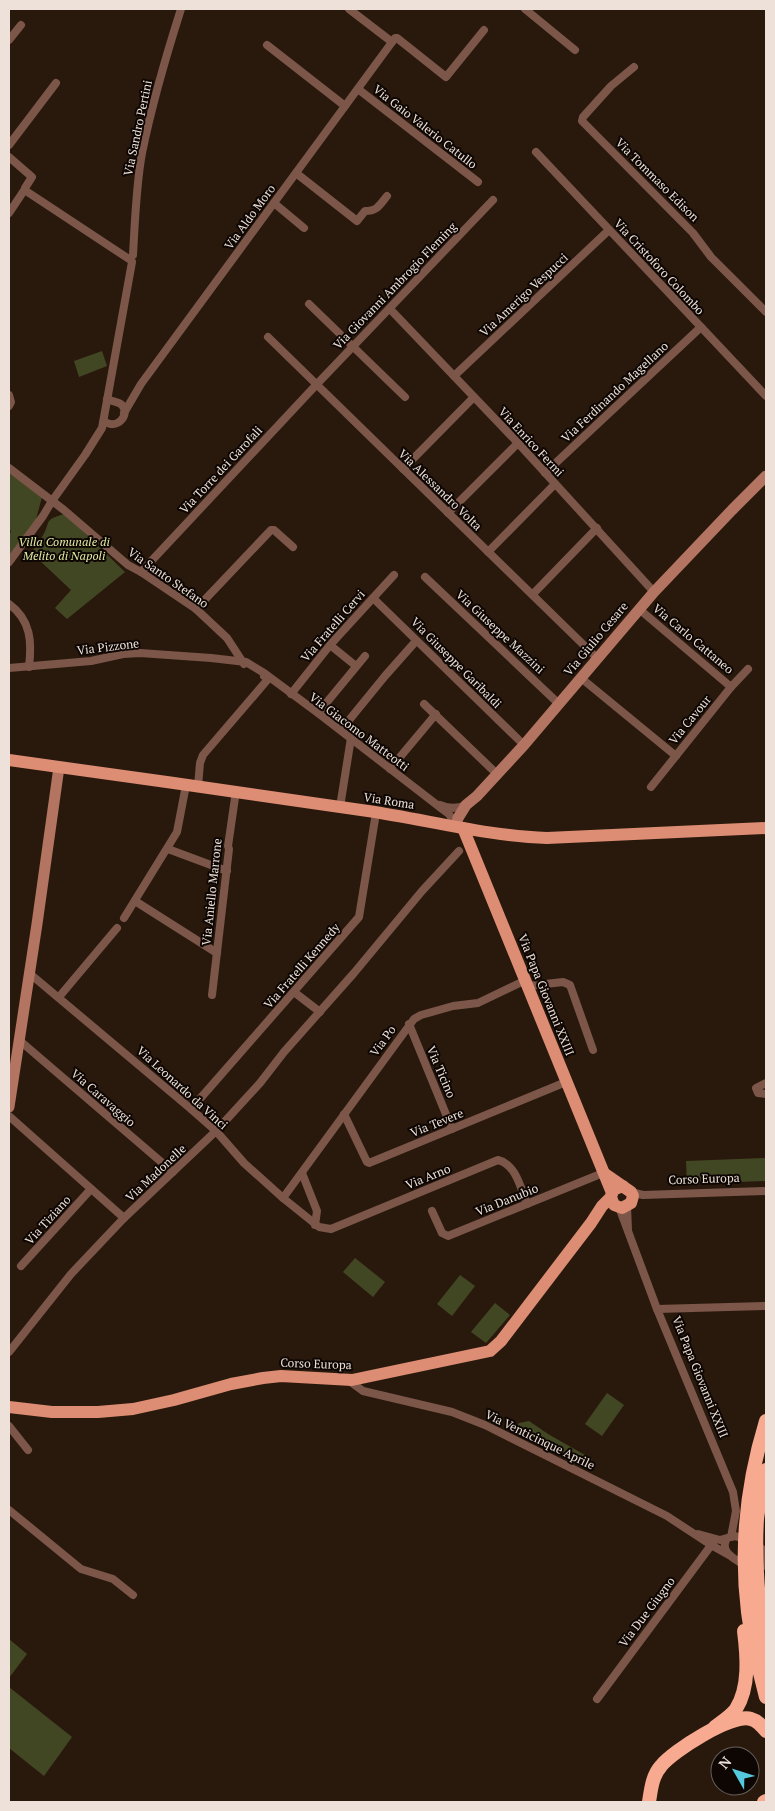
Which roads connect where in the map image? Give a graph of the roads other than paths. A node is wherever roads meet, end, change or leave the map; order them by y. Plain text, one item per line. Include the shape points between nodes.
1 (181, 9) edge
2 (349, 9) edge
3 (525, 9) edge
4 (21, 25) dead end
5 (484, 30) dead end
6 (9, 40) edge
7 (392, 42) junction
8 (267, 45) dead end
9 (575, 50) dead end
10 (634, 66) dead end
11 (56, 83) dead end
12 (358, 89) junction
13 (345, 106) junction
14 (9, 145) edge
15 (536, 152) dead end
16 (9, 157) edge
17 (296, 173) junction
18 (478, 182) dead end
19 (25, 189) junction
20 (387, 196) dead end
21 (491, 202) dead end
22 (274, 204) junction
23 (9, 213) edge
24 (304, 228) dead end
25 (609, 230) junction
26 (130, 257) junction
27 (309, 304) dead end
28 (390, 309) junction
29 (766, 312) edge
30 (701, 327) junction
31 (268, 337) dead end
32 (354, 346) junction
33 (454, 376) junction
34 (317, 384) junction
35 (9, 396) edge
36 (766, 396) edge
37 (405, 397) dead end
38 (474, 397) junction
39 (109, 401) junction
40 (9, 406) edge
41 (126, 408) junction
42 (104, 421) junction
43 (112, 425) junction
44 (94, 440) junction
45 (518, 443) junction
46 (9, 468) edge
47 (403, 469) junction
48 (545, 473) junction
49 (766, 476) edge
50 (555, 484) junction
51 (52, 500) junction
52 (64, 510) junction
53 (448, 513) junction
54 (43, 516) junction
55 (597, 528) junction
56 (293, 547) dead end
57 (488, 552) junction
58 (9, 562) edge
59 (141, 572) junction
60 (394, 575) dead end
61 (425, 577) dead end
62 (654, 592) junction
63 (533, 594) junction
64 (373, 598) junction
65 (9, 604) edge
66 (639, 608) junction
67 (196, 609) junction
68 (416, 641) junction
69 (330, 645) junction
70 (364, 656) dead end
71 (597, 658) junction
72 (241, 661) junction
73 (356, 666) junction
74 (29, 667) junction
75 (9, 668) edge
76 (748, 669) dead end
77 (269, 678) junction
78 (581, 678) junction
79 (731, 687) junction
80 (291, 694) junction
81 (424, 704) dead end
82 (559, 704) junction
83 (318, 713) junction
84 (436, 714) junction
85 (341, 730) junction
86 (351, 738) junction
87 (524, 745) junction
88 (676, 756) junction
89 (9, 760) edge
90 (59, 767) junction
91 (390, 769) junction
92 (498, 775) junction
93 (192, 785) junction
94 (651, 787) dead end
95 (236, 792) junction
96 (436, 804) junction
97 (466, 805) junction
98 (340, 807) junction
99 (376, 813) junction
100 (453, 823) junction
101 (766, 828) edge
102 (168, 849) junction
103 (459, 851) dead end
104 (227, 871) junction
105 (135, 901) junction
106 (124, 918) dead end
107 (117, 928) dead end
108 (217, 953) junction
109 (29, 973) junction
110 (527, 983) junction
111 (294, 992) junction
112 (212, 995) dead end
113 (59, 997) junction
114 (320, 1012) junction
115 (409, 1024) junction
116 (19, 1040) junction
117 (593, 1050) dead end
118 (566, 1082) junction
119 (766, 1083) edge
120 (766, 1094) edge
121 (9, 1107) edge
122 (191, 1109) junction
123 (344, 1114) junction
124 (9, 1116) edge
125 (452, 1129) junction
126 (216, 1131) junction
127 (173, 1172) junction
128 (302, 1173) junction
129 (603, 1173) junction
130 (91, 1189) junction
131 (766, 1191) edge
132 (283, 1198) junction
133 (624, 1199) junction
134 (527, 1204) junction
135 (432, 1211) dead end
136 (124, 1218) junction
137 (315, 1225) junction
138 (21, 1266) dead end
139 (766, 1306) edge
140 (657, 1309) junction
141 (9, 1352) edge
142 (375, 1375) junction
143 (355, 1382) junction
144 (370, 1393) junction
145 (9, 1407) edge
146 (766, 1421) edge
147 (9, 1426) edge
148 (28, 1450) dead end
149 (766, 1470) edge
150 (734, 1501) junction
151 (9, 1510) edge
152 (729, 1538) junction
153 (713, 1542) junction
154 (764, 1550) edge
155 (729, 1555) junction
156 (744, 1555) junction
157 (760, 1573) edge
158 (133, 1595) dead end
159 (766, 1604) edge
160 (766, 1657) edge
161 (766, 1697) edge
162 (597, 1699) dead end
163 (715, 1728) junction
164 (766, 1731) edge
165 (650, 1798) edge

1 - 26 street, Via Sandro Pertini via 142,155
2 - 7 street
3 - 9 street
4 - 6 street
5 - 7 street via 446,77 397,38
7 - 12 street, Via Aldo Moro
8 - 13 street
10 - 29 street, Via Tommaso Edison via 611,86 582,121
11 - 14 street
12 - 13 street, Via Aldo Moro
12 - 18 street, Via Gaio Valerio Catullo
13 - 17 street, Via Aldo Moro
15 - 25 street, Via Cristoforo Colombo
16 - 19 street via 32,178
17 - 20 street via 357,221 365,211 375,209
17 - 22 street, Via Aldo Moro
19 - 23 street
19 - 26 street
21 - 28 street, Via Giovanni Ambrogio Fleming
22 - 24 street
22 - 41 street, Via Aldo Moro
25 - 30 street, Via Cristoforo Colombo
25 - 33 street, Via Amerigo Vespucci
26 - 39 street, Via Sandro Pertini
27 - 32 street
28 - 32 street, Via Giovanni Ambrogio Fleming
28 - 33 street, Via Enrico Fermi
30 - 36 street, Via Cristoforo Colombo
30 - 48 street, Via Ferdinando Magellano
31 - 34 street, Via Alessandro Volta
32 - 34 street, Via Giovanni Ambrogio Fleming
32 - 37 street
33 - 38 street, Via Enrico Fermi
34 - 47 street, Via Alessandro Volta
34 - 59 street, Via Torre dei Garofali
35 - 40 street
38 - 45 street, Via Enrico Fermi
38 - 47 street
39 - 41 street
39 - 42 street, Via Sandro Pertini
41 - 43 street, Via Aldo Moro via 121,420
42 - 43 street
42 - 44 street
43 - 44 street, Via Aldo Moro
44 - 51 street
45 - 48 street, Via Enrico Fermi
45 - 53 street
46 - 51 street, Via Santo Stefano
47 - 53 street, Via Alessandro Volta
48 - 50 street, Via Enrico Fermi
49 - 62 street, Via Giulio Cesare
50 - 55 street, Via Enrico Fermi
50 - 57 street
51 - 52 street, Via Santo Stefano
51 - 54 street
52 - 54 street
52 - 59 street, Via Santo Stefano via 128,565
53 - 57 street, Via Alessandro Volta
54 - 58 street
55 - 62 street, Via Enrico Fermi
55 - 63 street
56 - 67 street via 270,530
57 - 63 street, Via Alessandro Volta
59 - 67 street, Via Santo Stefano
60 - 64 street, Via Fratelli Cervi
61 - 82 street, Via Giuseppe Mazzini
62 - 66 street, Via Giulio Cesare
63 - 71 street, Via Alessandro Volta
64 - 68 street, Via Giuseppe Garibaldi
64 - 69 street, Via Fratelli Cervi
65 - 74 street via 19,612 30,632
66 - 71 street, Via Giulio Cesare
66 - 79 street, Via Carlo Cattaneo
67 - 72 street, Via Santo Stefano via 227,638
68 - 85 street
68 - 87 street, Via Giuseppe Garibaldi
69 - 73 street
69 - 80 street, Via Fratelli Cervi
70 - 73 street
71 - 78 street, Via Giulio Cesare
72 - 74 street, Via Pizzone via 140,653
72 - 77 street, Via Giacomo Matteotti
73 - 83 street
74 - 75 street, Via Pizzone
76 - 79 street, Via Cavour
77 - 80 street, Via Giacomo Matteotti
77 - 93 street via 203,755
78 - 82 street, Via Giulio Cesare
78 - 88 street
79 - 88 street, Via Cavour
80 - 83 street, Via Giacomo Matteotti
81 - 84 street
82 - 87 street, Via Giulio Cesare
83 - 85 street, Via Giacomo Matteotti
84 - 91 street
84 - 92 street
85 - 86 street, Via Giacomo Matteotti
86 - 91 street, Via Giacomo Matteotti
86 - 98 street
87 - 92 street, Via Giulio Cesare
88 - 94 street, Via Cavour
89 - 90 main road, Via Roma
90 - 93 main road, Via Roma
90 - 109 street
91 - 96 street, Via Giacomo Matteotti
92 - 97 street, Via Giulio Cesare
93 - 95 main road, Via Roma
93 - 102 street
95 - 98 main road, Via Roma
95 - 104 street, Via Aniello Marrone
96 - 97 street via 450,808
96 - 100 street, Via Giacomo Matteotti
97 - 100 street, Via Giulio Cesare
98 - 99 main road, Via Roma
99 - 100 main road, Via Roma
99 - 111 street, Via Fratelli Kennedy via 360,914
100 - 101 main road, Via Roma via 517,837 547,838
100 - 110 main road, Via Papa Giovanni XXIII
102 - 104 street
102 - 105 street
103 - 114 street, Via Madonelle
104 - 108 street, Via Aniello Marrone
105 - 106 street
105 - 108 street
107 - 113 street
108 - 112 street, Via Aniello Marrone
109 - 113 street, Via Leonardo da Vinci
109 - 116 street
110 - 115 street, Via Po via 478,1003 458,1004 420,1015
110 - 117 street, Via Po via 563,982 570,985
110 - 118 main road, Via Papa Giovanni XXIII
111 - 114 street
111 - 122 street, Via Fratelli Kennedy
113 - 122 street, Via Leonardo da Vinci
114 - 126 street, Via Madonelle
115 - 123 street, Via Po
115 - 125 street, Via Ticino
116 - 121 street
116 - 127 street, Via Caravaggio
118 - 125 street, Via Tevere
118 - 129 main road, Via Papa Giovanni XXIII
119 - 120 street via 756,1088 758,1093
122 - 126 street, Via Leonardo da Vinci
123 - 125 street, Via Tevere via 369,1163
123 - 128 street, Via Po
124 - 130 street
126 - 127 street, Via Madonelle
126 - 132 street, Via Leonardo da Vinci via 244,1163
127 - 136 street, Via Madonelle
128 - 132 street, Via Po
128 - 137 street via 316,1208
129 - 133 main road
129 - 134 street, Via Danubio
130 - 136 street
130 - 138 street, Via Tiziano
131 - 133 street, Corso Europa
132 - 137 street, Via Leonardo da Vinci
133 - 140 street, Via Papa Giovanni XXIII via 628,1237
133 - 142 main road, Corso Europa via 591,1224 490,1351
134 - 135 street, Via Danubio via 446,1236 440,1231
134 - 137 street, Via Arno via 511,1168 498,1160 331,1229
136 - 141 street, Via Madonelle via 71,1274
139 - 140 street
140 - 150 street, Via Papa Giovanni XXIII
142 - 143 main road, Corso Europa
142 - 144 street via 368,1384
143 - 144 street
143 - 145 main road, Corso Europa via 281,1376 231,1384 133,1409 52,1412
144 - 153 street, Via Venticinque Aprile via 468,1418 633,1498
146 - 156 highway, bridge via 746,1516
147 - 148 street
149 - 157 highway, bridge via 758,1517
150 - 152 street, Via Papa Giovanni XXIII via 736,1510
150 - 154 street, Via Papa Giovanni XXIII
151 - 158 street via 81,1569 113,1579
152 - 153 street
152 - 154 street via 744,1538
152 - 155 street via 725,1549
153 - 155 street, Via Venticinque Aprile
153 - 162 street, Via Due Giugno
154 - 157 street via 766,1558
155 - 157 street, Via Venticinque Aprile
156 - 161 highway, bridge via 748,1612
156 - 163 highway, bridge via 741,1597 744,1685 735,1709
157 - 159 highway, bridge
157 - 160 highway, bridge via 759,1612
163 - 164 highway via 751,1719
163 - 165 highway via 661,1766 654,1778

